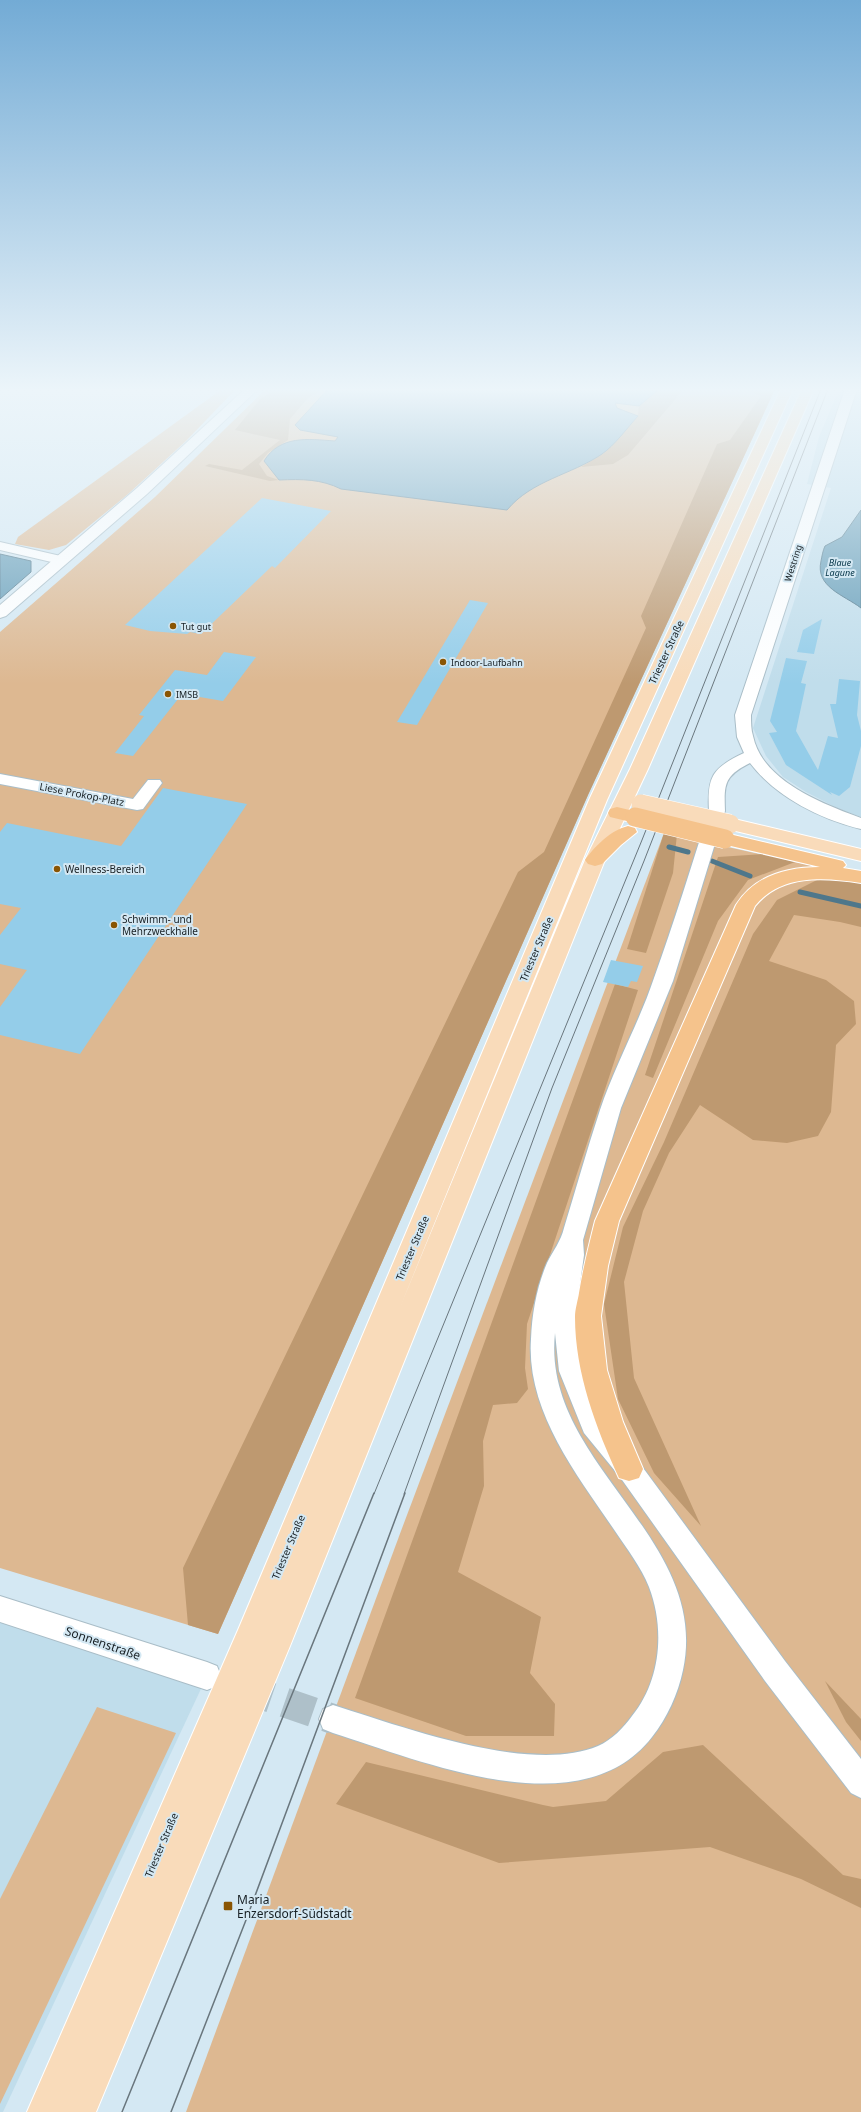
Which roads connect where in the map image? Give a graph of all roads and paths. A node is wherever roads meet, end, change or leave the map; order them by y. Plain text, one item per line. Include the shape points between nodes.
1 (146, 488) edge
2 (749, 488) edge
3 (764, 488) edge
4 (818, 488) edge
5 (4, 547) edge
6 (60, 560) junction
7 (0, 613) edge
8 (753, 755) junction
9 (639, 769) junction
10 (0, 779) edge
11 (154, 783) dead end
12 (627, 808) junction
13 (861, 824) edge
14 (728, 831) junction
15 (861, 855) edge
16 (595, 860) joint
17 (861, 871) edge
18 (861, 877) edge
19 (572, 1240) junction
20 (629, 1469) junction
21 (0, 1609) edge
22 (207, 1676) dead end
23 (333, 1719) tunnel mouth
24 (861, 1783) edge
25 (46, 2112) edge
26 (77, 2112) edge

1 - 6 street
2 - 12 main road, Triester Straße
3 - 9 main road, Triester Straße
4 - 8 street, Westring via 743,715 745,736
5 - 6 street
6 - 7 street
8 - 13 street via 765,771 792,794 811,805
8 - 19 street via 727,769 719,779 717,811 663,981 611,1108
9 - 12 main road
9 - 12 main road, Triester Straße
10 - 11 street, Liese Prokop-Platz via 137,805
12 - 14 main road, bridge via 667,809
12 - 14 highway, bridge via 642,828 675,826
12 - 16 highway via 614,841
12 - 25 main road, Triester Straße via 250,1638
14 - 15 main road
14 - 17 highway
16 - 26 main road, Triester Straße via 275,1646
18 - 20 highway via 825,872 792,875 767,885 752,897 741,913 607,1221 588,1316 594,1370 609,1422
19 - 20 street via 573,1255 567,1291 566,1326 572,1371 593,1425
19 - 23 street via 561,1254 542,1324 546,1388 554,1412 566,1434 663,1587 673,1637 668,1675 659,1700 648,1720 625,1744 602,1759 564,1767 533,1769 497,1765
20 - 24 street via 767,1660
21 - 22 street, Sonnenstraße

